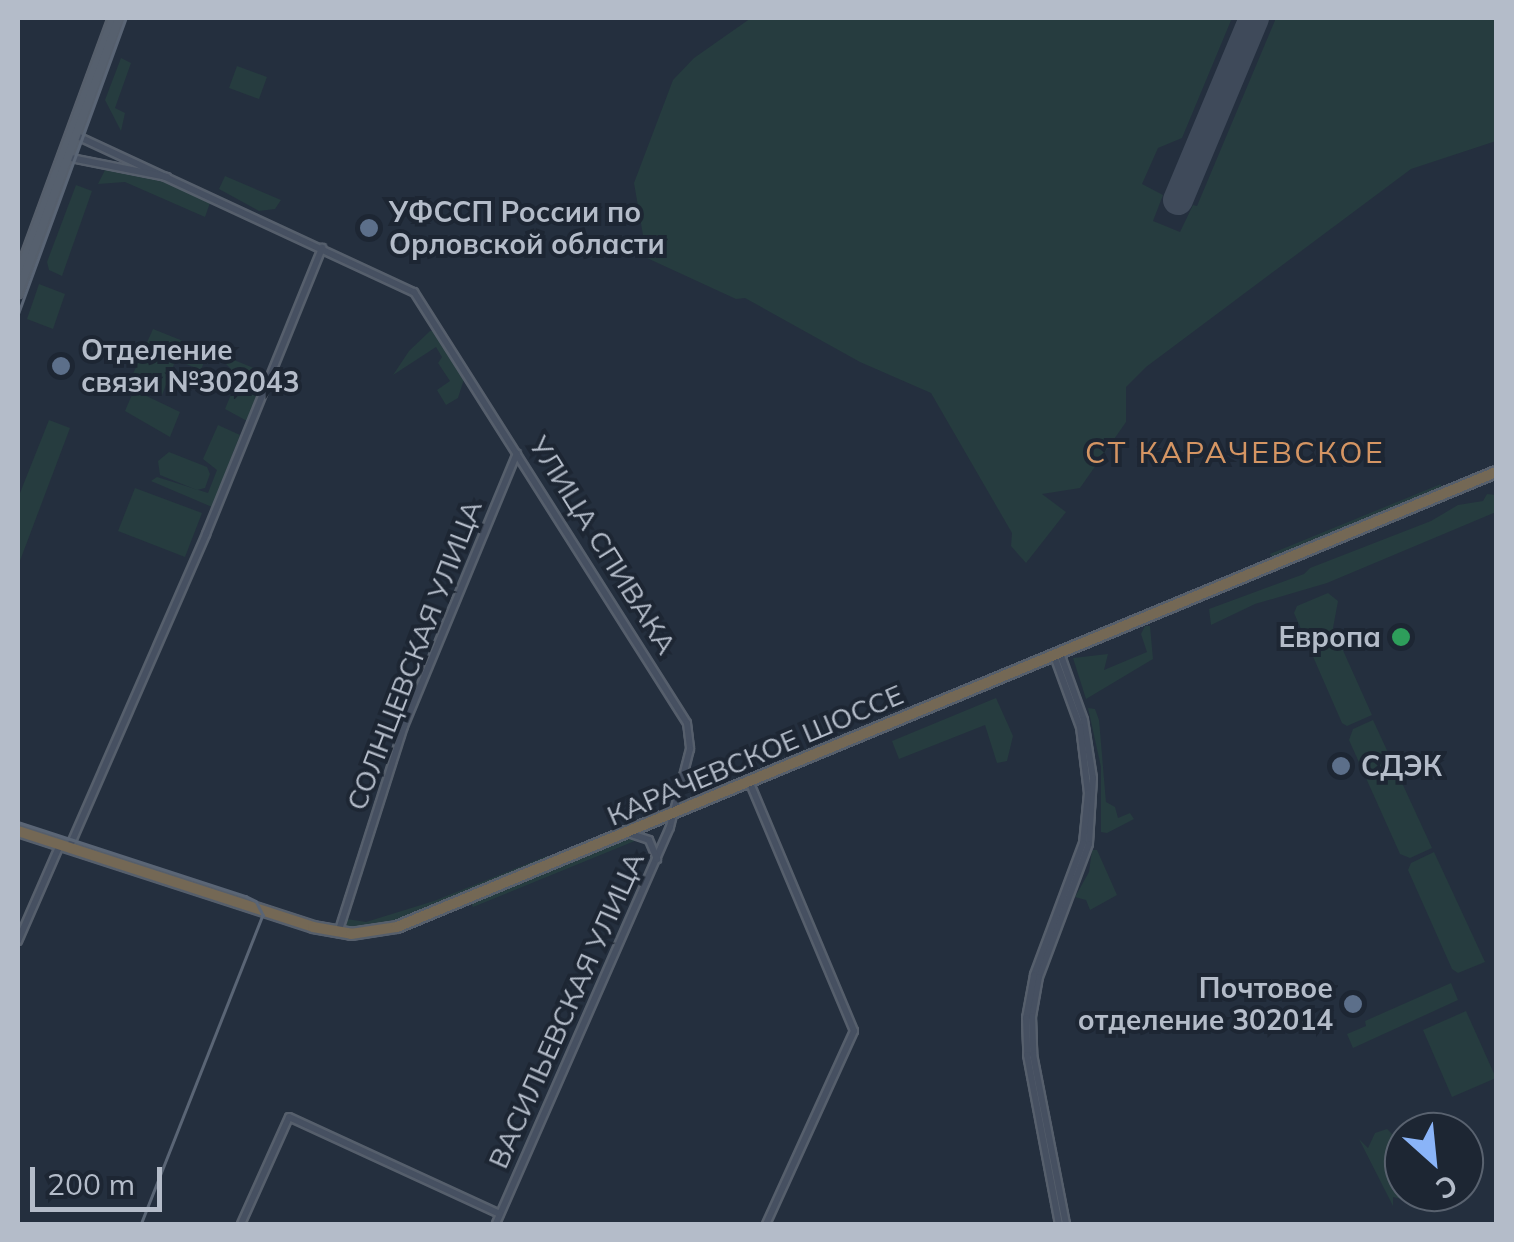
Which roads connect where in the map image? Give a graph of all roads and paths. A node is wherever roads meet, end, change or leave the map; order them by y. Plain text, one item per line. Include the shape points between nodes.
1 (115, 18) edge
2 (75, 134) junction
3 (65, 155) junction
4 (178, 179) junction
5 (322, 248) junction
6 (18, 276) edge
7 (18, 293) edge
8 (518, 452) junction
9 (1496, 472) edge
10 (1057, 654) junction
11 (749, 781) junction
12 (674, 812) junction
13 (18, 830) edge
14 (626, 832) junction
15 (65, 846) junction
16 (657, 860) junction
17 (338, 933) junction
18 (18, 941) edge
19 (500, 1214) junction
20 (242, 1224) edge
21 (496, 1224) edge
22 (766, 1224) edge
23 (1062, 1224) edge

1 - 2 main road
1 - 3 main road
2 - 3 main road
2 - 4 main road
3 - 4 main road
3 - 6 main road
3 - 7 main road
4 - 5 main road, УЛИЦА СПИВАКА
5 - 8 main road, УЛИЦА СПИВАКА via 414,292
5 - 15 main road via 206,534
8 - 12 main road, УЛИЦА СПИВАКА via 687,723 690,749
8 - 17 main road, СОЛНЦЕВСКАЯ УЛИЦА via 404,726
9 - 10 highway, КАРАЧЕВСКОЕ ШОССЕ
10 - 11 highway, КАРАЧЕВСКОЕ ШОССЕ
10 - 23 main road via 1087,731 1094,778 1089,844 1039,977 1032,1016
11 - 12 highway, КАРАЧЕВСКОЕ ШОССЕ
11 - 22 main road via 854,1031
12 - 14 highway, КАРАЧЕВСКОЕ ШОССЕ
12 - 16 main road, ВАСИЛЬЕВСКАЯ УЛИЦА
13 - 15 highway, КАРАЧЕВСКОЕ ШОССЕ
14 - 16 main road via 649,840
14 - 17 highway, КАРАЧЕВСКОЕ ШОССЕ via 418,920
15 - 17 highway, КАРАЧЕВСКОЕ ШОССЕ
15 - 18 main road
16 - 19 main road, ВАСИЛЬЕВСКАЯ УЛИЦА
19 - 20 main road via 289,1117
19 - 21 main road, ВАСИЛЬЕВСКАЯ УЛИЦА

